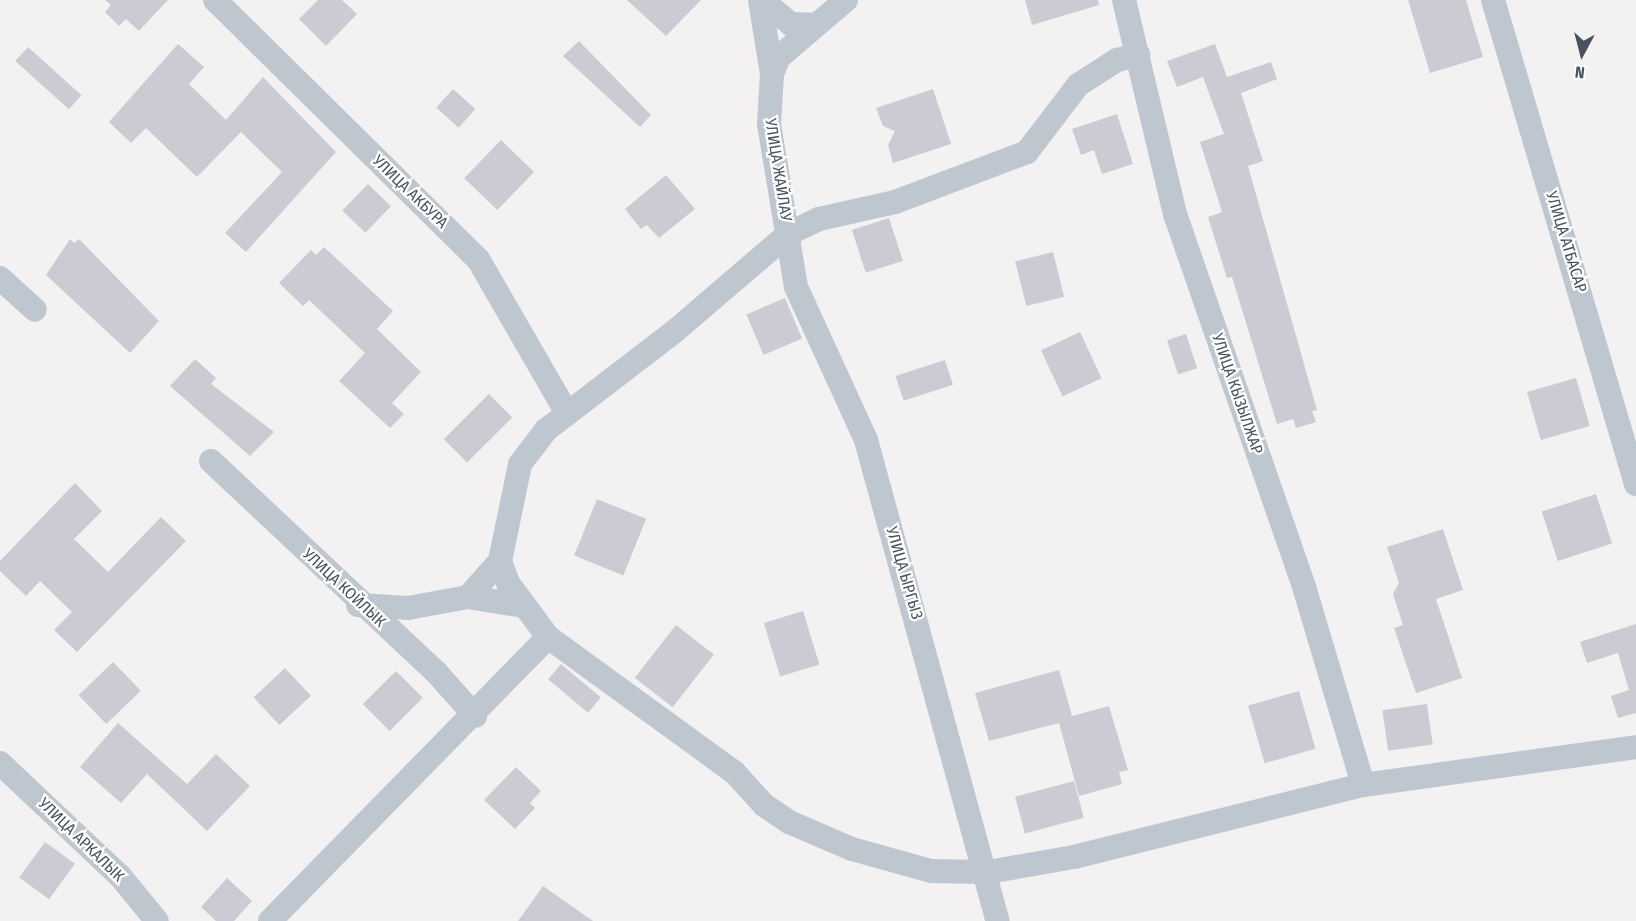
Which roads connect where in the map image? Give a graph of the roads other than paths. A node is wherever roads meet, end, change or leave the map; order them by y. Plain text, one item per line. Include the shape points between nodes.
1 (214, 0) edge
2 (761, 0) edge
3 (846, 0) edge
4 (1124, 0) edge
5 (1493, 0) edge
6 (815, 25) junction
7 (1138, 55) junction
8 (772, 74) junction
9 (788, 234) junction
10 (0, 278) edge
11 (35, 310) dead end
12 (567, 413) junction
13 (211, 461) dead end
14 (1636, 484) edge
15 (500, 561) junction
16 (468, 597) junction
17 (358, 605) junction
18 (524, 606) junction
19 (548, 637) junction
20 (475, 716) junction
21 (1636, 747) edge
22 (0, 763) edge
23 (1363, 785) junction
24 (988, 872) junction
25 (157, 921) edge
26 (270, 921) edge
27 (998, 921) edge

1 - 12 street, УЛИЦА АКБУРА via 478,259
2 - 6 street via 791,24
2 - 8 street, УЛИЦА ЖАЙЛАУ
3 - 6 street
4 - 7 street, УЛИЦА КЫЗЫЛЖАР
5 - 14 street, УЛИЦА АТБАСАР
6 - 8 street via 779,57
7 - 9 street via 1117,60 1078,85 1027,152
7 - 23 street, УЛИЦА КЫЗЫЛЖАР via 1175,214 1305,590
8 - 9 street, УЛИЦА ЖАЙЛАУ via 769,124
9 - 12 street via 675,331
9 - 24 street, УЛИЦА ЫРГЫЗ via 796,287 866,440
10 - 11 street
12 - 15 street via 532,444 520,464
13 - 17 street, УЛИЦА КОЙЛЫК
15 - 16 street
15 - 18 street
16 - 17 street via 408,608
16 - 18 street
17 - 20 street, УЛИЦА КОЙЛЫК via 436,672
18 - 19 street
19 - 20 street
19 - 24 street via 725,765 789,822 882,861 931,871
20 - 26 street
21 - 23 street
22 - 25 street, УЛИЦА АРКАЛЫК via 120,876
23 - 24 street via 1074,857
24 - 27 street, УЛИЦА ЫРГЫЗ

